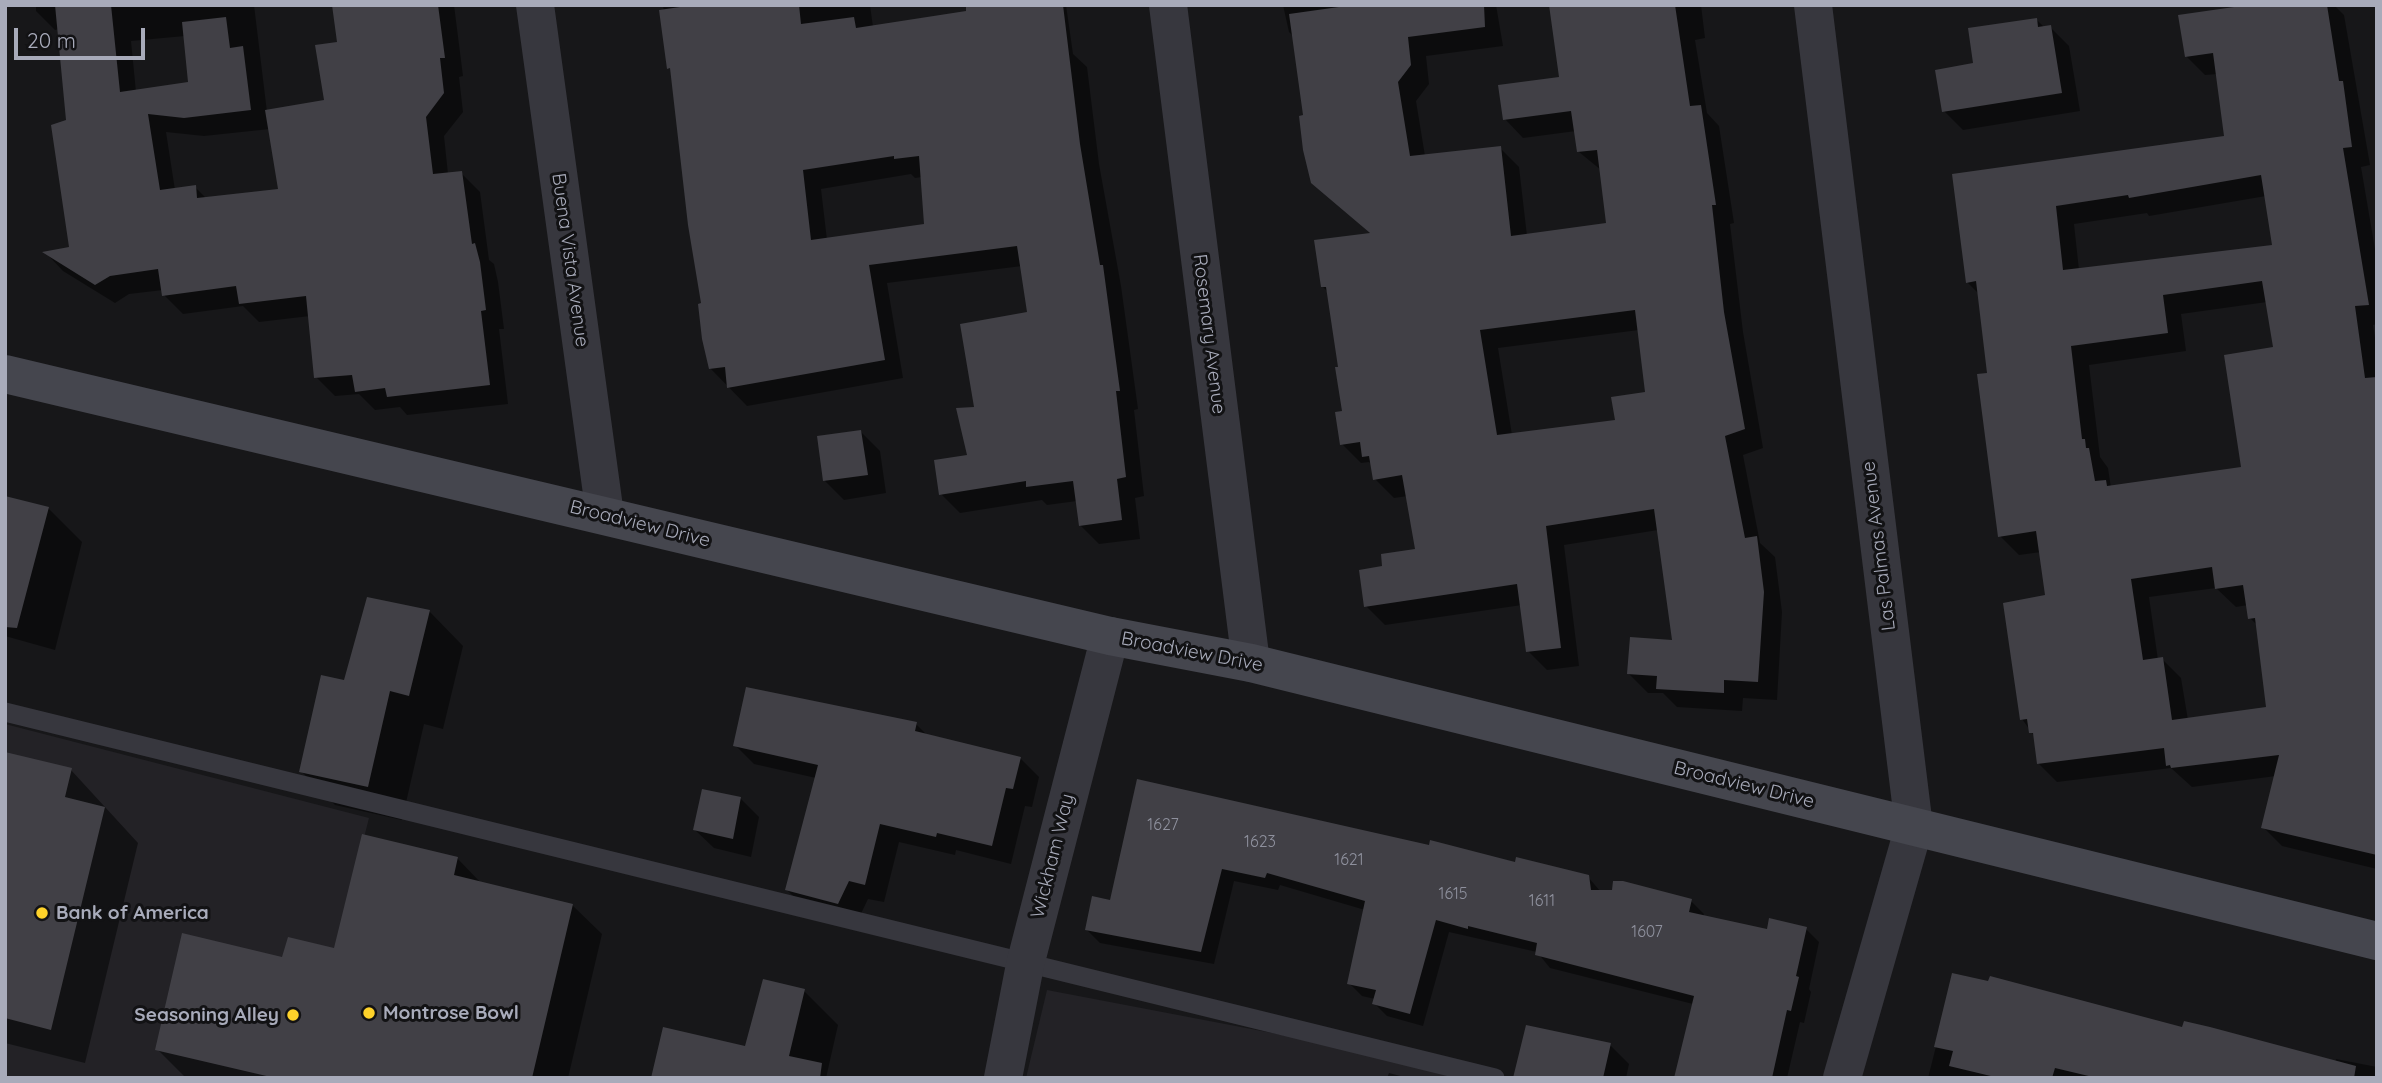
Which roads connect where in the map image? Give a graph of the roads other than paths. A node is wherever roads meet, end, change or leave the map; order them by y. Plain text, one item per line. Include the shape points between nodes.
1 (535, 5) edge
2 (1168, 5) edge
3 (1813, 5) edge
4 (5, 374) edge
5 (605, 516) junction
6 (1110, 636) junction
7 (1251, 663) junction
8 (5, 712) edge
9 (1914, 827) junction
10 (2377, 941) edge
11 (1025, 965) junction
12 (1003, 1078) edge
13 (1495, 1078) edge
14 (1842, 1078) edge

1 - 5 street, Buena Vista Avenue
2 - 7 street, Rosemary Avenue
3 - 9 street, Las Palmas Avenue
4 - 5 street, Broadview Drive
5 - 6 street, Broadview Drive
6 - 7 street, Broadview Drive
6 - 11 street, Wickham Way
7 - 9 street, Broadview Drive
8 - 11 lane
9 - 10 street, Broadview Drive
9 - 14 street, Las Palmas Avenue
11 - 12 street, Wickham Way
11 - 13 lane

